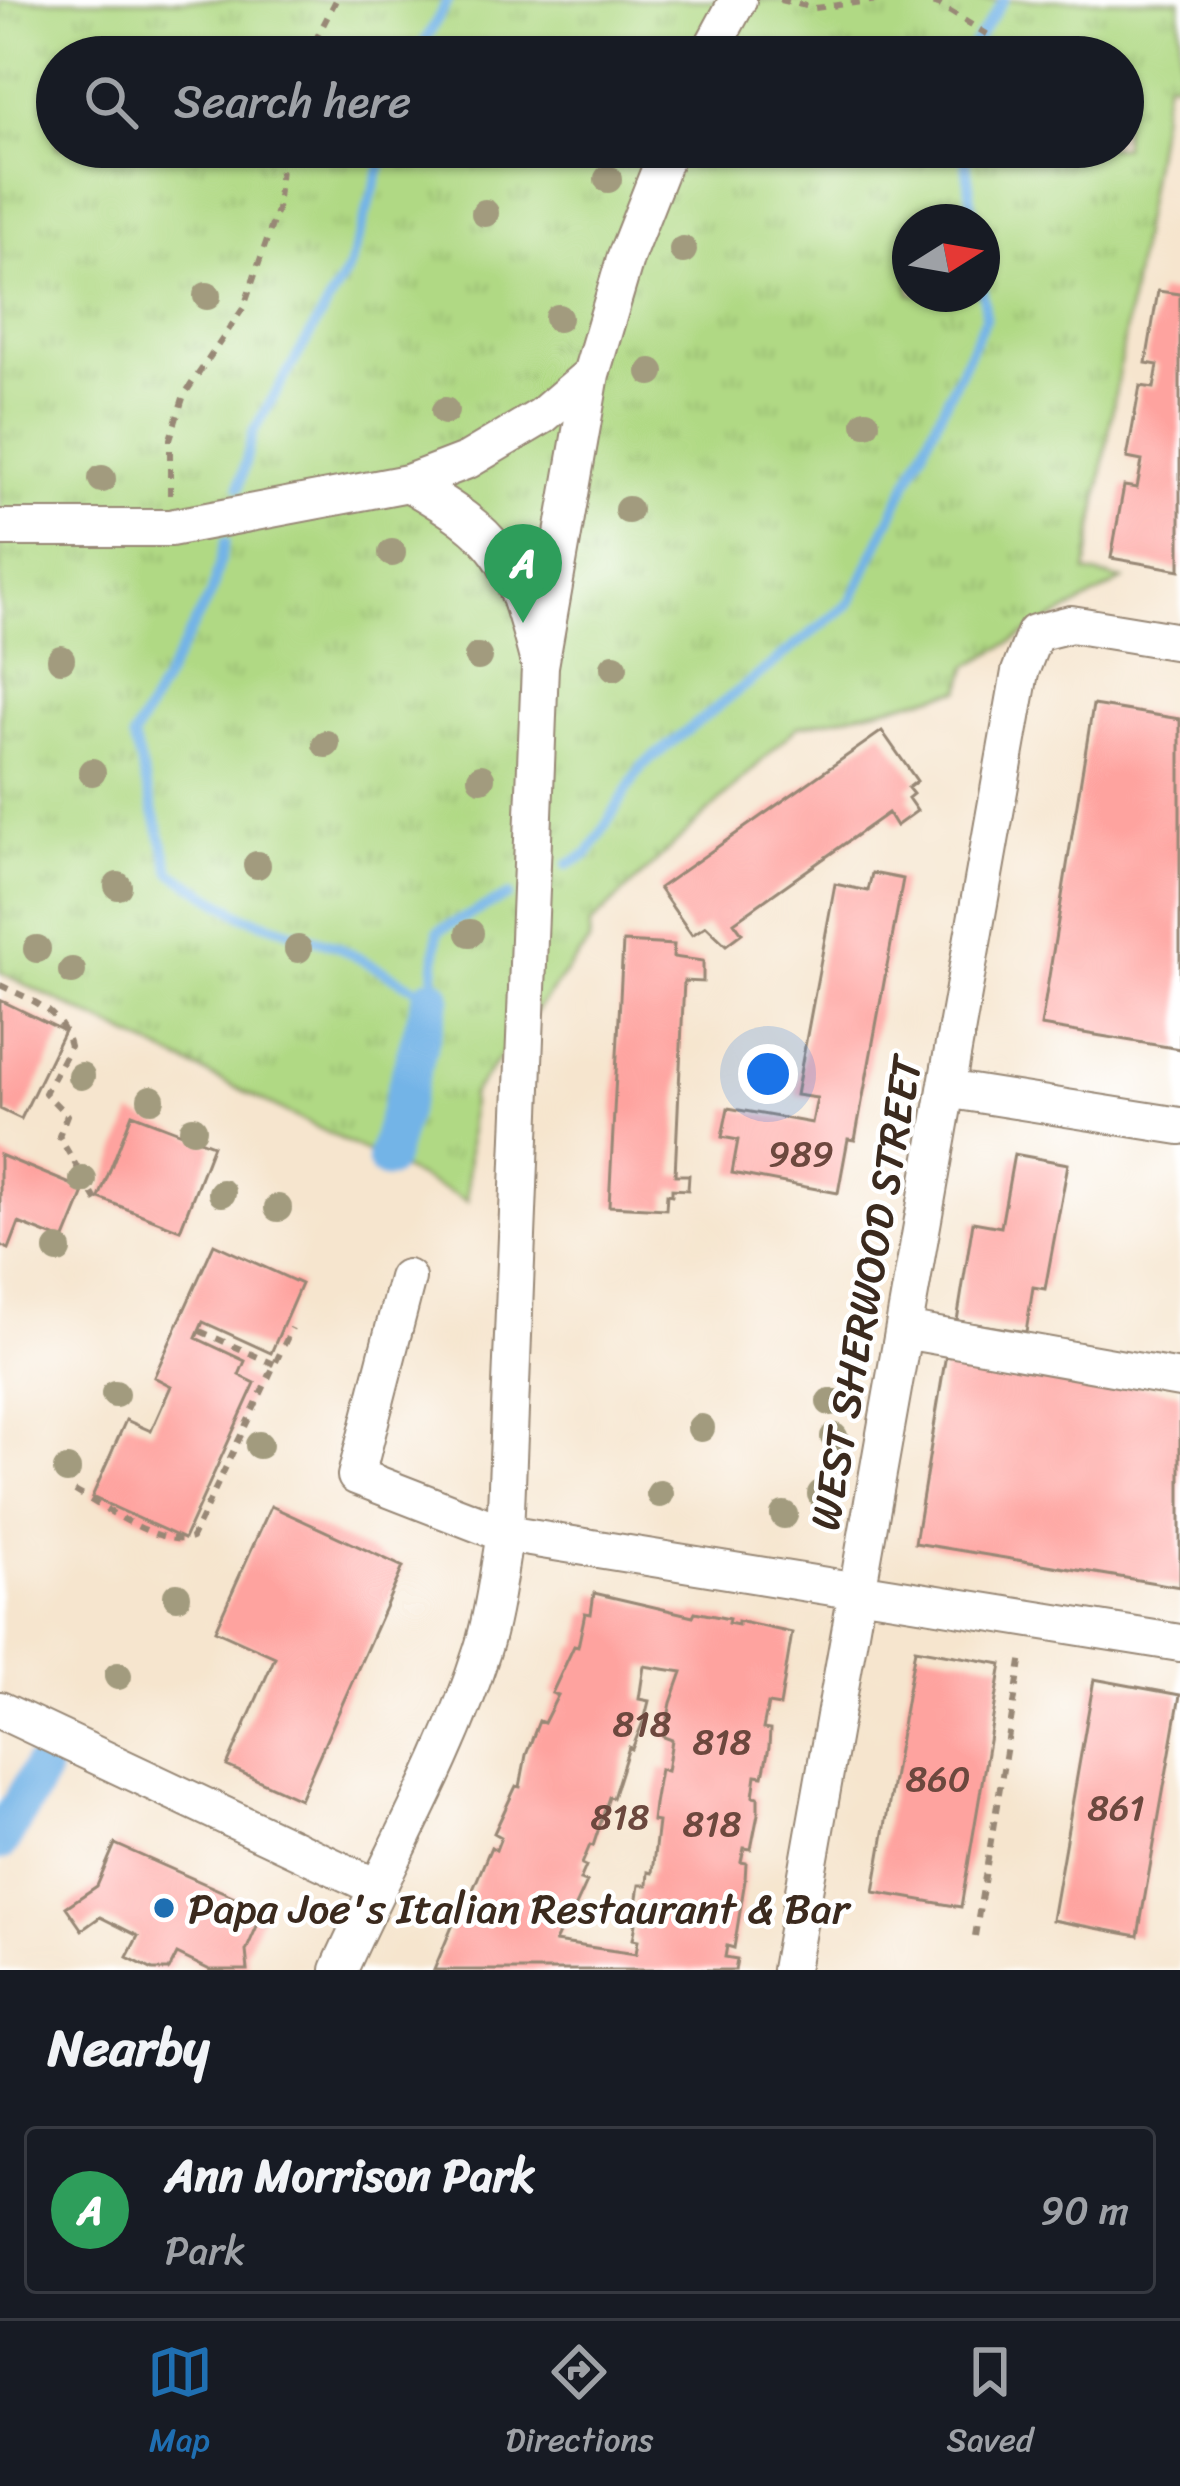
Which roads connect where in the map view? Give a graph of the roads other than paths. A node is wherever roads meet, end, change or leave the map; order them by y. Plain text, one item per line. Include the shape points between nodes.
1 (738, 0) edge
2 (718, 36) edge
3 (661, 168) edge
4 (591, 374) junction
5 (408, 483) junction
6 (0, 528) edge
7 (1180, 642) edge
8 (540, 667) junction
9 (946, 1089) junction
10 (1180, 1126) edge
11 (407, 1278) dead end
12 (904, 1330) junction
13 (1180, 1379) edge
14 (505, 1534) junction
15 (858, 1591) junction
16 (1180, 1643) edge
17 (0, 1710) edge
18 (376, 1887) junction
19 (339, 1970) edge
20 (790, 1970) edge

1 - 2 street
3 - 4 street
4 - 5 street via 542,416 468,460
4 - 8 street
5 - 6 street via 170,528
5 - 8 street via 468,518 504,558
7 - 9 street, WEST SHERWOOD STREET via 1071,624 1035,633 1020,671
8 - 14 street
9 - 10 street
9 - 12 street, WEST SHERWOOD STREET
11 - 14 street via 356,1476
12 - 13 street
12 - 15 street, WEST SHERWOOD STREET
14 - 15 street
14 - 18 street via 483,1648 435,1773
15 - 16 street
15 - 20 street, WEST SHERWOOD STREET
17 - 18 street
18 - 19 street

